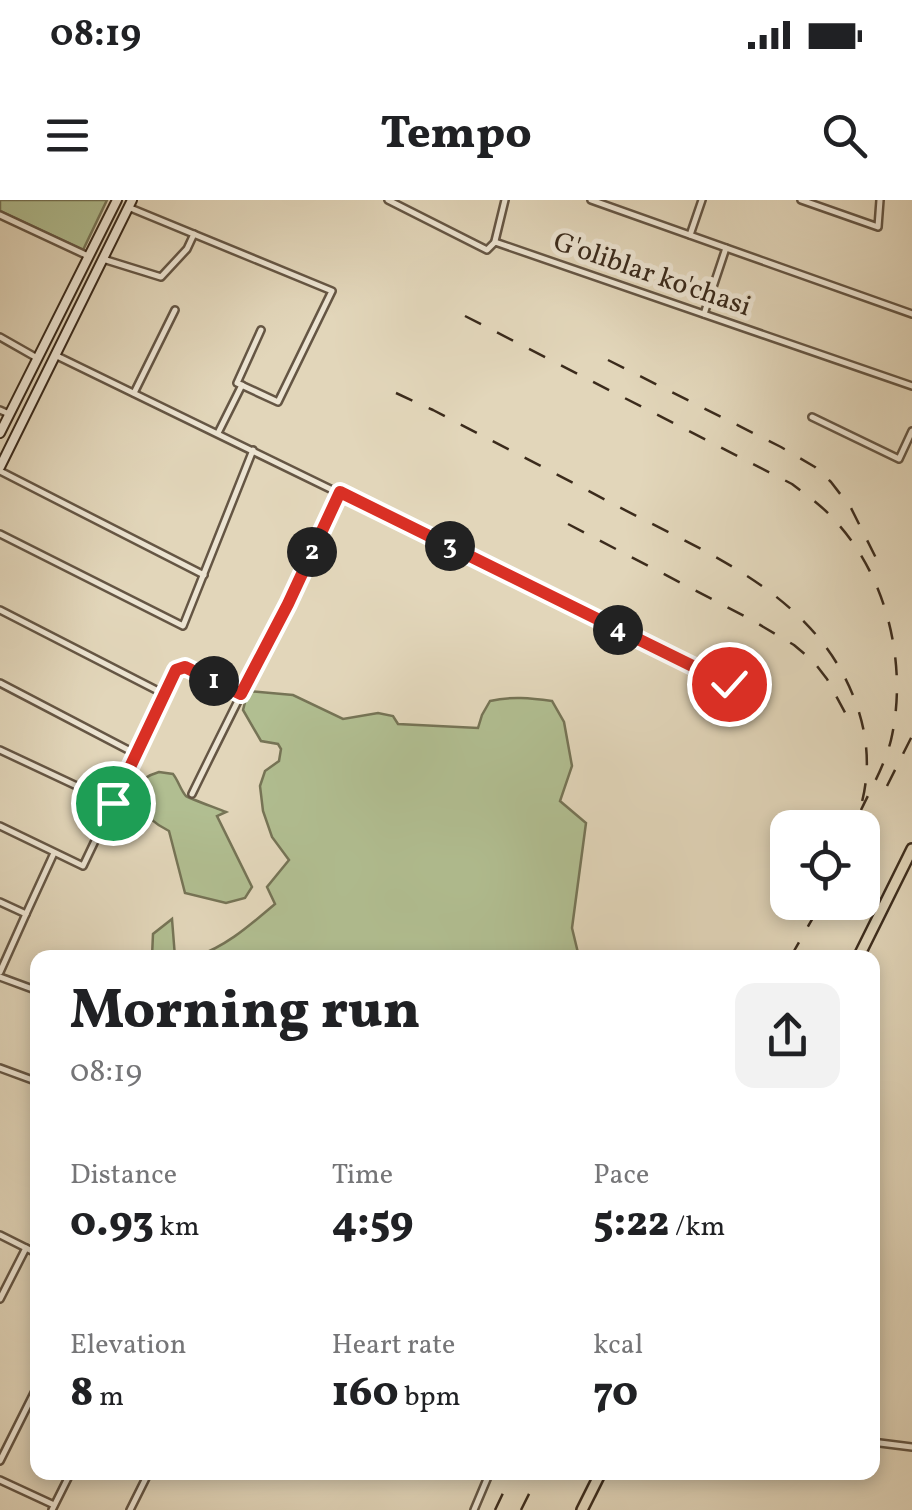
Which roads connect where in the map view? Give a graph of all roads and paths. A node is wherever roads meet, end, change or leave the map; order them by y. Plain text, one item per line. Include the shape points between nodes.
1 (116, 200) edge
2 (388, 200) edge
3 (505, 200) edge
4 (591, 200) edge
5 (702, 200) edge
6 (801, 200) edge
7 (880, 200) edge
8 (401, 203) edge
9 (130, 204) edge
10 (0, 215) edge
11 (194, 234) junction
12 (690, 235) junction
13 (495, 242) junction
14 (726, 248) junction
15 (88, 256) junction
16 (103, 259) junction
17 (78, 276) junction
18 (93, 279) junction
19 (175, 310) dead end
20 (704, 314) junction
21 (912, 314) edge
22 (261, 330) dead end
23 (0, 337) edge
24 (55, 355) junction
25 (37, 358) junction
26 (242, 385) junction
27 (912, 386) edge
28 (134, 393) junction
29 (0, 410) edge
30 (10, 414) junction
31 (812, 417) dead end
32 (912, 430) edge
33 (0, 434) edge
34 (218, 434) junction
35 (253, 450) junction
36 (0, 469) edge
37 (340, 492) junction
38 (0, 534) edge
39 (204, 575) junction
40 (0, 610) edge
41 (0, 682) edge
42 (729, 684) dead end
43 (164, 694) junction
44 (241, 694) junction
45 (0, 750) edge
46 (136, 754) junction
47 (192, 794) dead end
48 (113, 803) junction
49 (0, 826) edge
50 (912, 849) edge
51 (55, 853) junction
52 (0, 902) edge
53 (26, 914) junction
54 (862, 950) edge
55 (0, 974) edge
56 (30, 988) edge
57 (0, 1068) edge
58 (30, 1079) edge
59 (0, 1235) edge
60 (26, 1248) junction
61 (30, 1250) edge
62 (0, 1300) edge
63 (30, 1401) edge
64 (880, 1443) edge
65 (912, 1447) edge
66 (0, 1460) edge
67 (0, 1480) edge
68 (68, 1480) edge
69 (145, 1480) edge
70 (487, 1480) edge
71 (597, 1480) edge
72 (53, 1508) edge
73 (130, 1510) edge
74 (474, 1510) edge
75 (582, 1510) edge

1 - 15 main road
2 - 8 street, G'oliblar ko'chasi
3 - 13 street
4 - 12 street
5 - 12 street
6 - 7 street via 878,226
8 - 13 street, G'oliblar ko'chasi via 487,250
9 - 11 street
9 - 16 main road
10 - 15 street
11 - 16 street via 161,276
11 - 26 street via 332,290 278,402
12 - 14 street
13 - 20 street, G'oliblar ko'chasi
14 - 20 street
14 - 21 street
15 - 17 main road
16 - 18 main road
17 - 18 main road
17 - 25 main road
18 - 24 main road
19 - 28 street
20 - 27 street, G'oliblar ko'chasi
22 - 26 street via 237,383
23 - 25 street
24 - 28 street
24 - 36 main road
25 - 30 main road
26 - 34 street
28 - 34 street
29 - 30 street
30 - 33 main road
31 - 32 street via 899,459
34 - 35 street
35 - 37 street
35 - 39 street
36 - 39 street
37 - 42 street
37 - 44 street
38 - 39 street via 183,626
40 - 43 street
41 - 46 street
43 - 44 street via 176,670 185,667
43 - 46 street
44 - 47 street
45 - 48 street
46 - 48 street
48 - 51 street via 83,866
49 - 51 street
50 - 54 main road
51 - 53 street
52 - 53 street
53 - 55 street
55 - 56 street
57 - 58 street
59 - 60 street
60 - 61 street
60 - 62 street
63 - 66 street
64 - 65 street
67 - 72 street
68 - 72 street
69 - 73 street
70 - 74 street
71 - 75 main road

